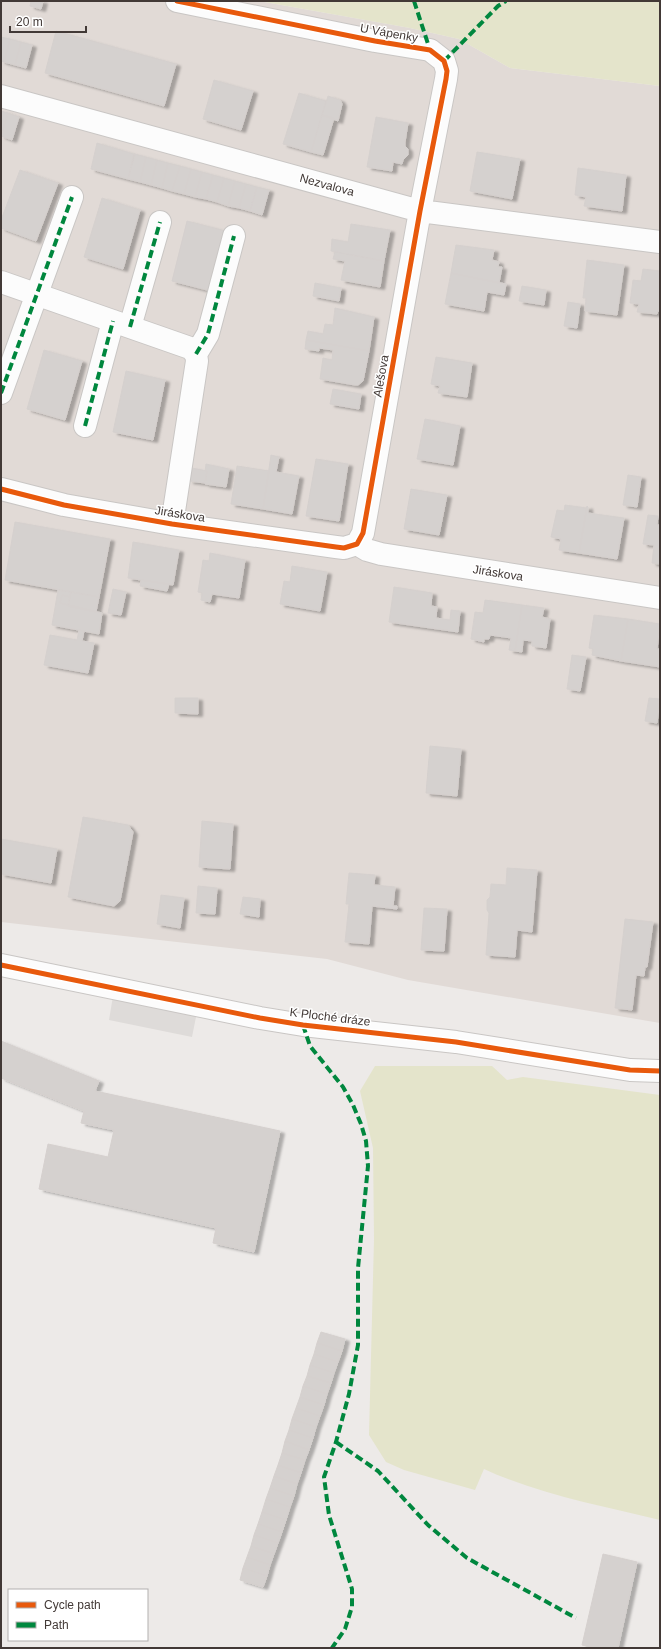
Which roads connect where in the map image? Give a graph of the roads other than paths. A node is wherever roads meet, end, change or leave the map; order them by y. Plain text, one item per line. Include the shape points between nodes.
1 (177, 1) edge
2 (1, 96) edge
3 (72, 197) dead end
4 (420, 211) junction
5 (160, 222) dead end
6 (234, 236) dead end
7 (660, 242) edge
8 (1, 282) edge
9 (36, 294) junction
10 (121, 324) junction
11 (196, 354) junction
12 (1, 392) edge
13 (85, 426) dead end
14 (1, 489) edge
15 (172, 524) junction
16 (357, 544) junction
17 (660, 598) edge
18 (1, 965) edge
19 (660, 1070) edge

1 - 4 street, U Vápenky via 430,50 444,61 446,79
2 - 4 street, Nezvalova
3 - 9 street
4 - 7 street, Nezvalova
4 - 16 street, Alešova via 363,533
5 - 10 street
6 - 11 street, Jiráskova via 208,334
8 - 9 street
9 - 10 street
9 - 12 street
10 - 11 street via 190,348
10 - 13 street
11 - 15 street, Jiráskova
14 - 15 street, Jiráskova via 64,505
15 - 16 street, Jiráskova via 344,548
16 - 17 street, Jiráskova via 381,554
18 - 19 street, K Ploché dráze via 303,1025 456,1042 630,1070

